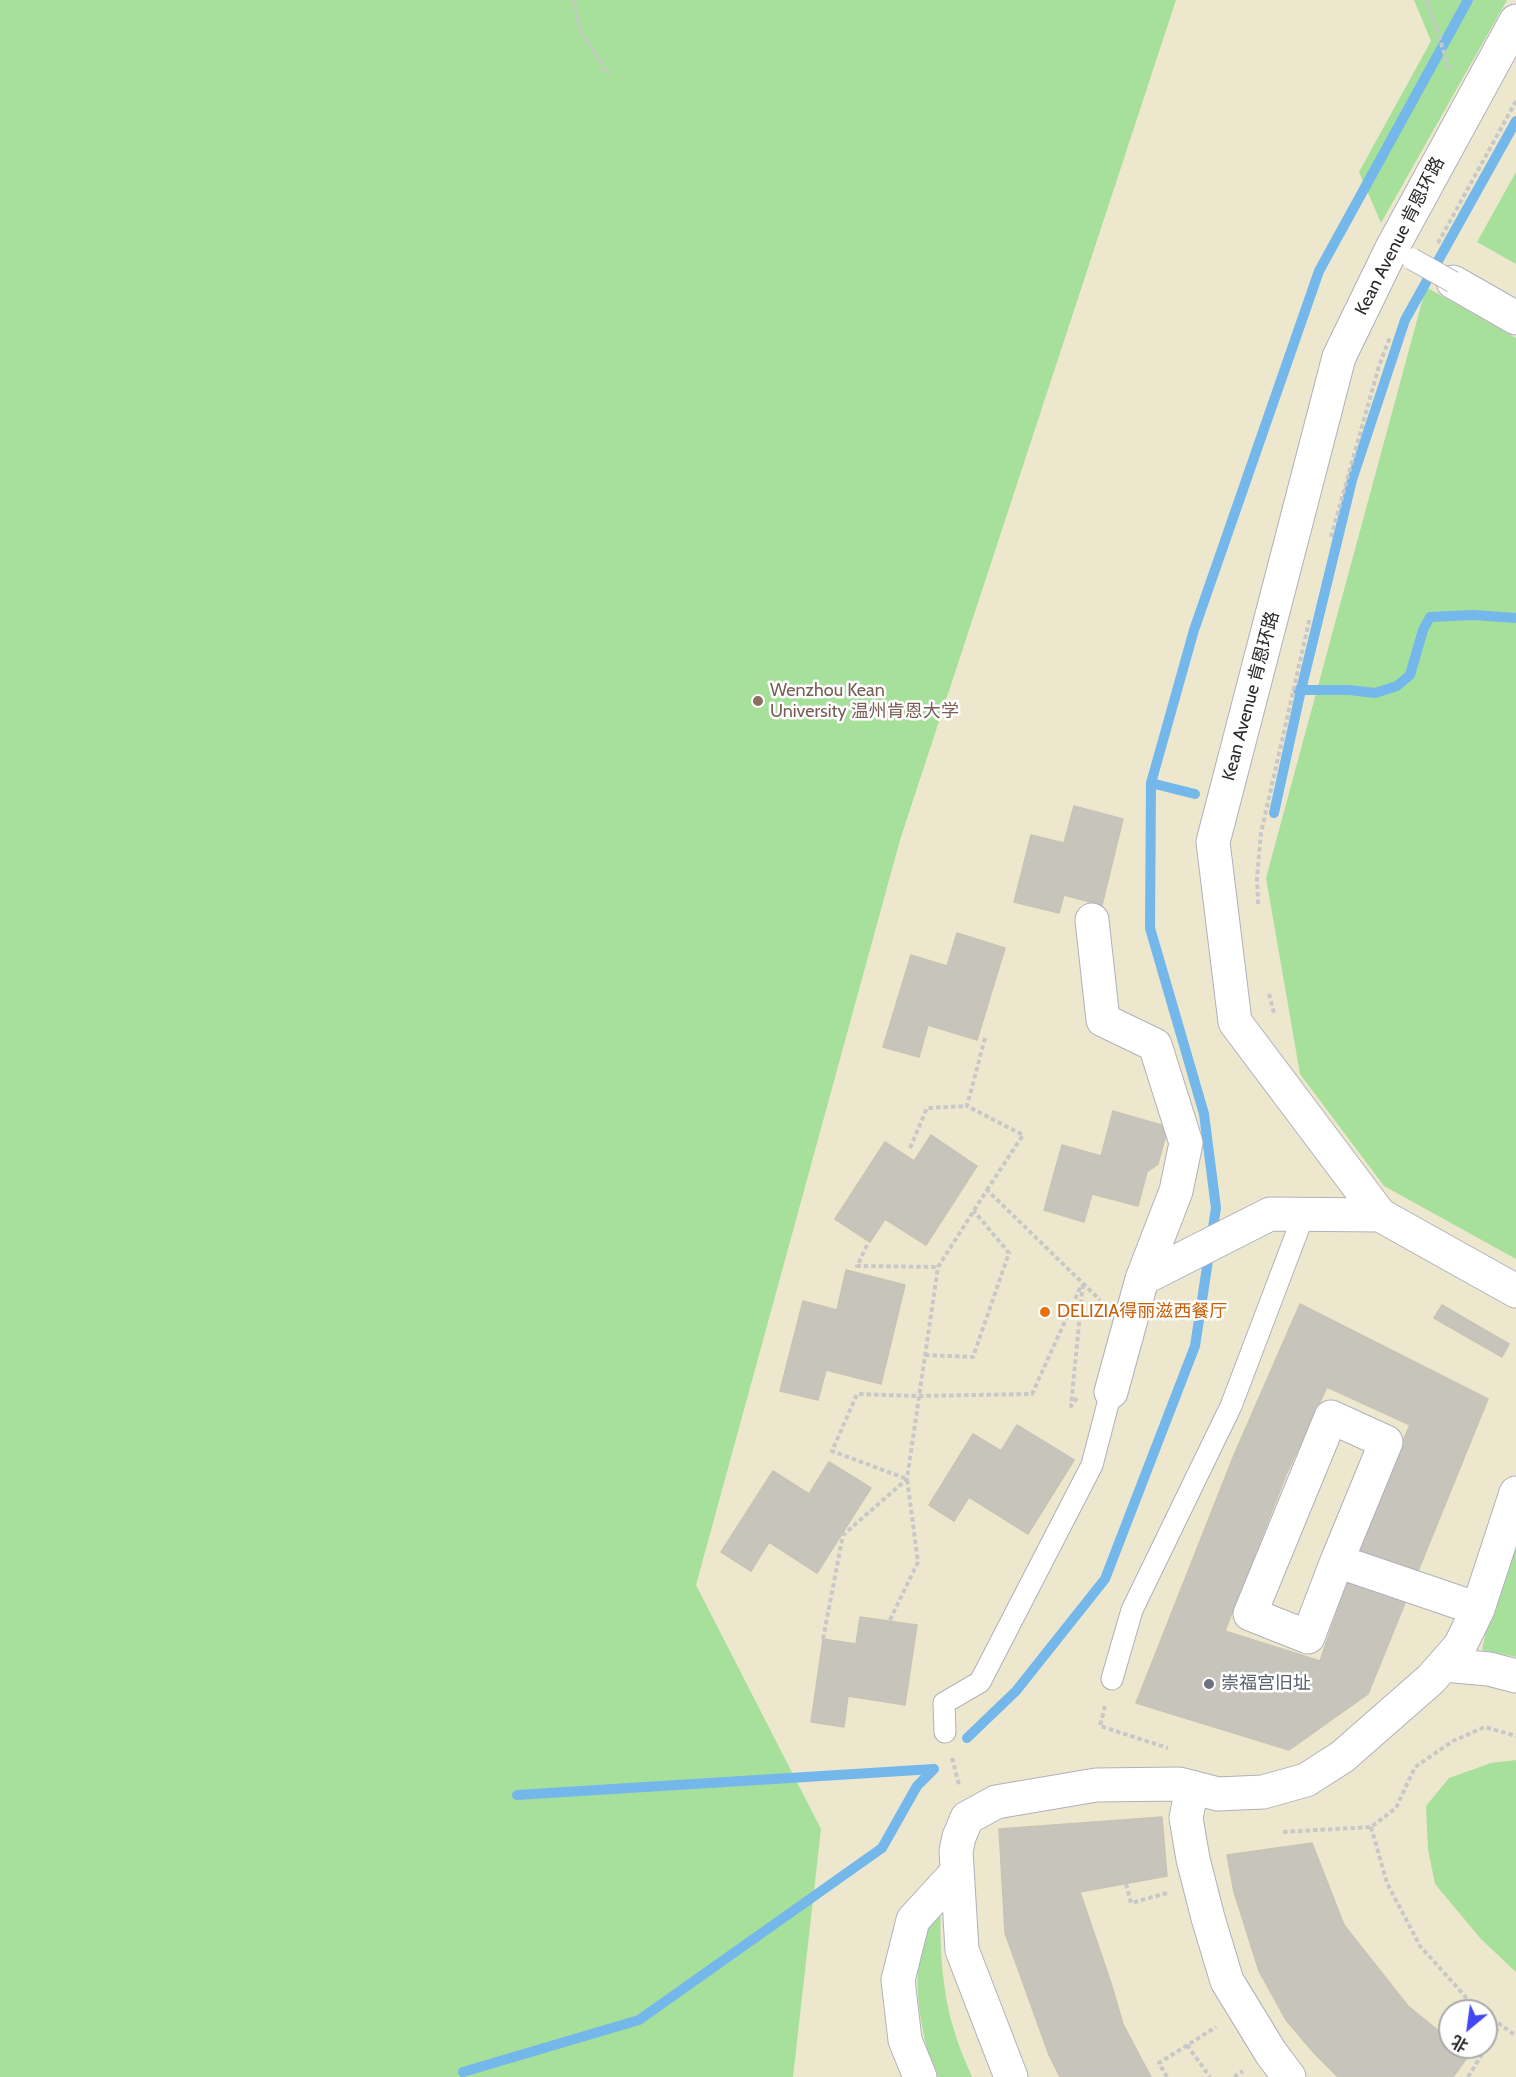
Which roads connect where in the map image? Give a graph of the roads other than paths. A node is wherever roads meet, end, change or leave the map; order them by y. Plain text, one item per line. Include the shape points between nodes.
1 (1516, 21) edge
2 (1409, 258) junction
3 (1453, 282) joint
4 (1516, 318) edge
5 (1092, 920) dead end
6 (1304, 1214) junction
7 (1380, 1215) junction
8 (1144, 1278) junction
9 (1516, 1291) edge
10 (1111, 1392) joint
11 (1516, 1493) edge
12 (1337, 1561) junction
13 (1478, 1609) junction
14 (1444, 1665) junction
15 (1516, 1676) edge
16 (1112, 1679) road end
17 (945, 1732) road end
18 (1192, 1787) junction
19 (957, 1872) junction
20 (920, 2077) edge
21 (1011, 2077) edge
22 (1289, 2077) edge

1 - 2 street, Kean Avenue 肯恩环路
2 - 3 lane, bridge
2 - 7 street, Kean Avenue 肯恩环路 via 1339,357 1213,842 1234,1022
3 - 4 street
5 - 8 street via 1103,1020 1155,1045 1186,1143 1176,1191
6 - 7 street
6 - 8 street via 1270,1214
6 - 16 lane via 1231,1406 1132,1610
7 - 9 street, Kean Avenue 肯恩环路
8 - 10 street
10 - 17 lane via 1092,1465 980,1682 944,1702
11 - 13 street
12 - 12 street via 1386,1442 1331,1417 1250,1614 1308,1637
12 - 13 street
13 - 14 street via 1460,1646
14 - 15 street
14 - 18 street via 1342,1757 1306,1780 1263,1792 1218,1794
18 - 19 street via 1096,1785 996,1802 967,1818 956,1851
18 - 22 street via 1186,1818 1199,1883 1227,1981
19 - 20 street via 913,1920 897,1980 905,2040
19 - 21 street via 963,1950

